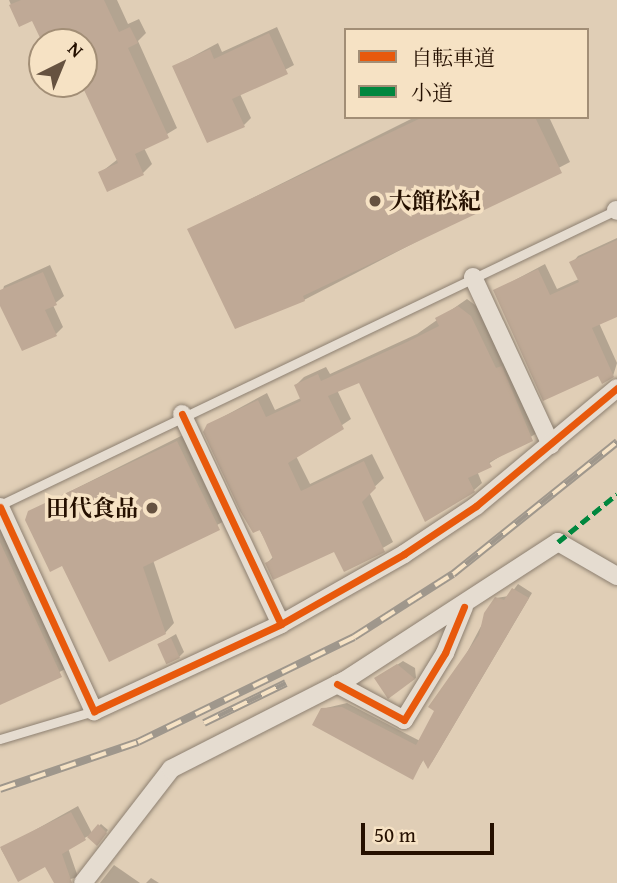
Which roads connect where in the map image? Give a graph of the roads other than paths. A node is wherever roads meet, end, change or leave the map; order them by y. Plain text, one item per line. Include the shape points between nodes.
1 (617, 210) edge
2 (472, 277) junction
3 (617, 388) edge
4 (182, 414) junction
5 (551, 445) junction
6 (0, 506) edge
7 (617, 576) edge
8 (464, 607) junction
9 (281, 624) junction
10 (337, 684) junction
11 (94, 711) junction
12 (0, 739) edge
13 (83, 883) edge

1 - 2 lane
2 - 4 lane
2 - 5 street
3 - 5 street
4 - 6 lane
4 - 9 street
5 - 9 street via 435,534
6 - 11 street
7 - 8 street via 558,542
8 - 10 street
8 - 10 street via 404,720
9 - 11 street
10 - 13 street via 171,768
11 - 12 lane

